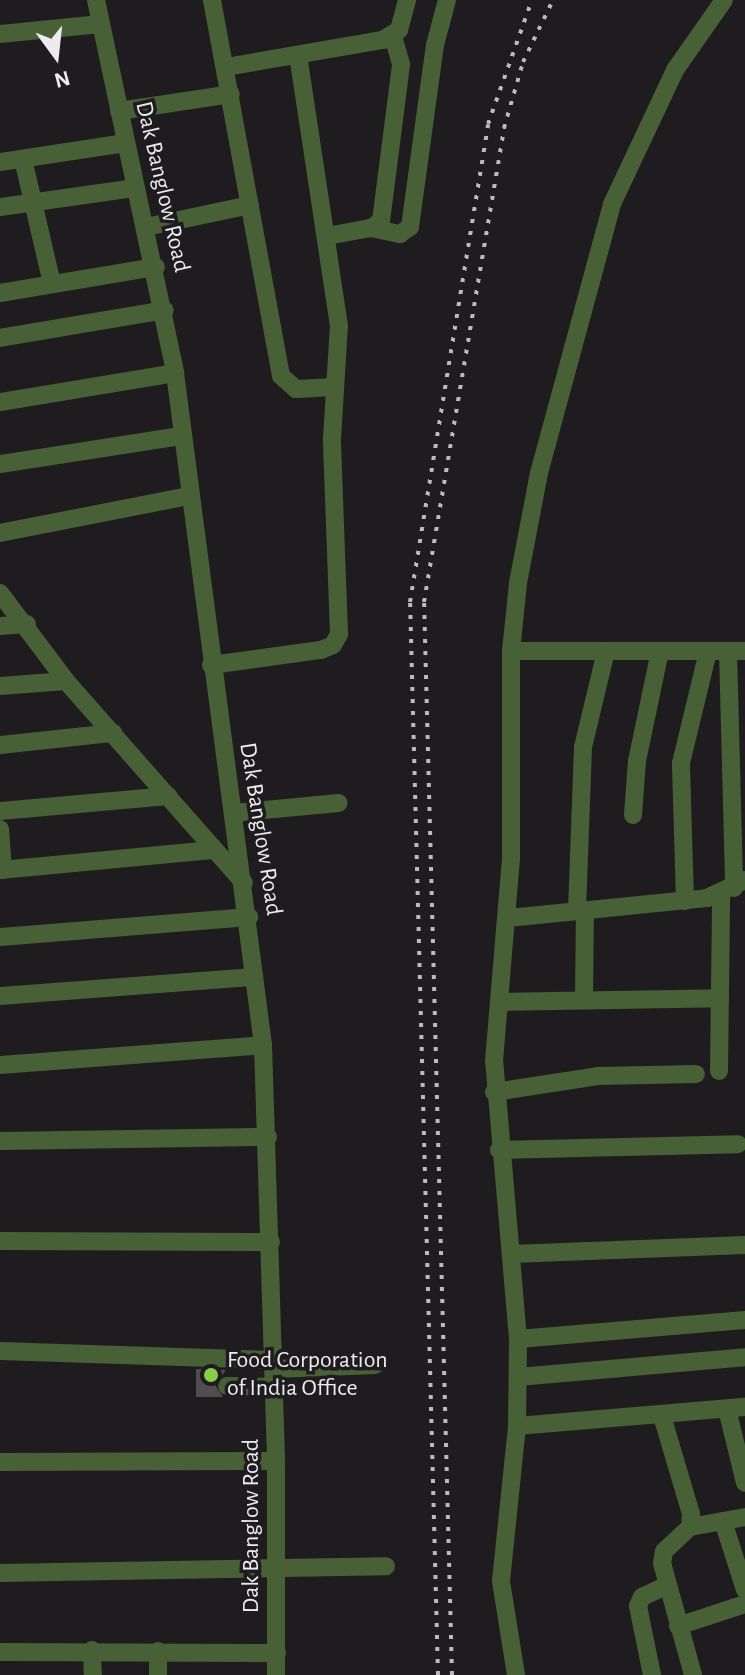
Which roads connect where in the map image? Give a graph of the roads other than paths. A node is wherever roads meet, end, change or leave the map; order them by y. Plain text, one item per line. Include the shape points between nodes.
1 (96, 0) edge
2 (212, 0) edge
3 (407, 0) edge
4 (447, 0) edge
5 (724, 0) edge
6 (101, 24) junction
7 (0, 34) edge
8 (393, 36) junction
9 (298, 56) junction
10 (226, 67) junction
11 (231, 94) junction
12 (119, 111) junction
13 (126, 143) junction
14 (23, 159) junction
15 (0, 162) edge
16 (136, 188) junction
17 (32, 201) junction
18 (250, 205) junction
19 (0, 207) edge
20 (146, 227) junction
21 (371, 228) junction
22 (327, 236) junction
23 (156, 267) junction
24 (52, 284) junction
25 (0, 293) edge
26 (165, 310) junction
27 (0, 338) edge
28 (175, 373) junction
29 (335, 387) junction
30 (0, 402) edge
31 (181, 436) junction
32 (0, 464) edge
33 (189, 496) junction
34 (0, 533) edge
35 (0, 593) edge
36 (27, 624) junction
37 (0, 626) edge
38 (511, 651) junction
39 (606, 651) junction
40 (660, 651) junction
41 (708, 651) junction
42 (736, 651) edge
43 (211, 665) junction
44 (66, 681) junction
45 (0, 686) edge
46 (113, 733) junction
47 (0, 745) edge
48 (168, 796) junction
49 (339, 803) dead end
50 (0, 811) edge
51 (233, 813) junction
52 (633, 815) dead end
53 (0, 829) edge
54 (212, 850) junction
55 (1, 870) edge
56 (244, 883) junction
57 (733, 888) edge
58 (685, 901) junction
59 (581, 911) junction
60 (249, 917) junction
61 (508, 918) junction
62 (0, 937) edge
63 (254, 977) junction
64 (0, 996) edge
65 (720, 998) junction
66 (584, 1000) junction
67 (499, 1002) junction
68 (263, 1045) junction
69 (0, 1065) edge
70 (719, 1071) dead end
71 (696, 1074) dead end
72 (494, 1092) junction
73 (268, 1137) junction
74 (0, 1141) edge
75 (738, 1144) dead end
76 (499, 1150) junction
77 (0, 1241) edge
78 (271, 1242) junction
79 (745, 1245) edge
80 (511, 1254) junction
81 (745, 1320) edge
82 (518, 1339) junction
83 (0, 1351) edge
84 (745, 1357) edge
85 (375, 1365) dead end
86 (274, 1372) junction
87 (518, 1377) junction
88 (227, 1386) dead end
89 (736, 1408) edge
90 (662, 1416) junction
91 (517, 1426) junction
92 (276, 1461) junction
93 (0, 1462) edge
94 (745, 1483) edge
95 (745, 1517) edge
96 (723, 1521) junction
97 (690, 1527) junction
98 (386, 1566) dead end
99 (276, 1568) junction
100 (0, 1573) edge
101 (666, 1586) junction
102 (745, 1590) edge
103 (745, 1604) edge
104 (678, 1626) junction
105 (92, 1650) junction
106 (158, 1651) junction
107 (0, 1652) edge
108 (277, 1653) junction
109 (93, 1675) edge
110 (158, 1675) edge
111 (276, 1675) edge
112 (516, 1675) edge
113 (652, 1675) edge
114 (693, 1675) edge

1 - 6 street, Dak Banglow Road
2 - 10 street
3 - 8 street
4 - 21 street via 435,45 410,227 400,234
5 - 38 street via 675,70 628,166 599,242 539,473
6 - 7 street
6 - 12 street, Dak Banglow Road
8 - 9 street
8 - 21 street via 401,64 384,211
9 - 10 street
9 - 22 street
10 - 11 street
11 - 12 street
11 - 18 street
12 - 13 street, Dak Banglow Road
13 - 14 street
13 - 16 street, Dak Banglow Road
14 - 15 street
14 - 17 street
16 - 17 street
16 - 20 street, Dak Banglow Road
17 - 19 street
17 - 24 street
18 - 20 street
18 - 29 street via 281,376 296,389
20 - 23 street, Dak Banglow Road
21 - 22 street
22 - 29 street via 339,326
23 - 24 street
23 - 26 street, Dak Banglow Road
24 - 25 street
26 - 27 street
26 - 28 street, Dak Banglow Road
28 - 30 street
28 - 31 street, Dak Banglow Road
29 - 43 street via 339,634 333,645 321,650
31 - 32 street
31 - 33 street, Dak Banglow Road
33 - 34 street
33 - 43 street, Dak Banglow Road
35 - 36 street
36 - 37 street
36 - 44 street
38 - 39 street
38 - 61 street
39 - 40 street
39 - 59 street via 583,747
40 - 41 street
40 - 52 street via 637,761
41 - 42 street
41 - 58 street via 681,763
42 - 57 street
43 - 51 street, Dak Banglow Road
44 - 45 street
44 - 46 street
46 - 47 street
46 - 48 street
48 - 50 street
48 - 54 street
49 - 51 street
51 - 56 street, Dak Banglow Road
53 - 55 street
54 - 55 street
54 - 56 street
56 - 60 street, Dak Banglow Road
57 - 58 street
57 - 65 street
58 - 59 street
59 - 61 street
59 - 66 street
60 - 62 street
60 - 63 street, Dak Banglow Road
61 - 67 street
63 - 64 street
63 - 68 street, Dak Banglow Road
65 - 66 street
65 - 70 street
66 - 67 street
67 - 72 street
68 - 69 street
68 - 73 street, Dak Banglow Road
71 - 72 street via 598,1076
72 - 76 street
73 - 74 street
73 - 78 street, Dak Banglow Road
75 - 76 street
76 - 80 street
77 - 78 street
78 - 86 street, Dak Banglow Road
79 - 80 street
80 - 82 street
81 - 82 street
82 - 87 street
83 - 86 street
84 - 87 street
85 - 86 street
86 - 88 street
86 - 92 street, Dak Banglow Road
87 - 91 street
89 - 90 street
89 - 94 street
90 - 91 street
90 - 97 street via 691,1514
91 - 112 street via 501,1581
92 - 93 street
92 - 99 street, Dak Banglow Road
95 - 96 street
96 - 97 street
96 - 102 street
97 - 101 street via 664,1551
98 - 99 street
99 - 100 street
99 - 108 street, Dak Banglow Road
101 - 104 street
101 - 113 street via 642,1597 638,1606
103 - 104 street
104 - 114 street
105 - 106 street
105 - 107 street
105 - 109 street
106 - 108 street
106 - 110 street
108 - 111 street, Dak Banglow Road

